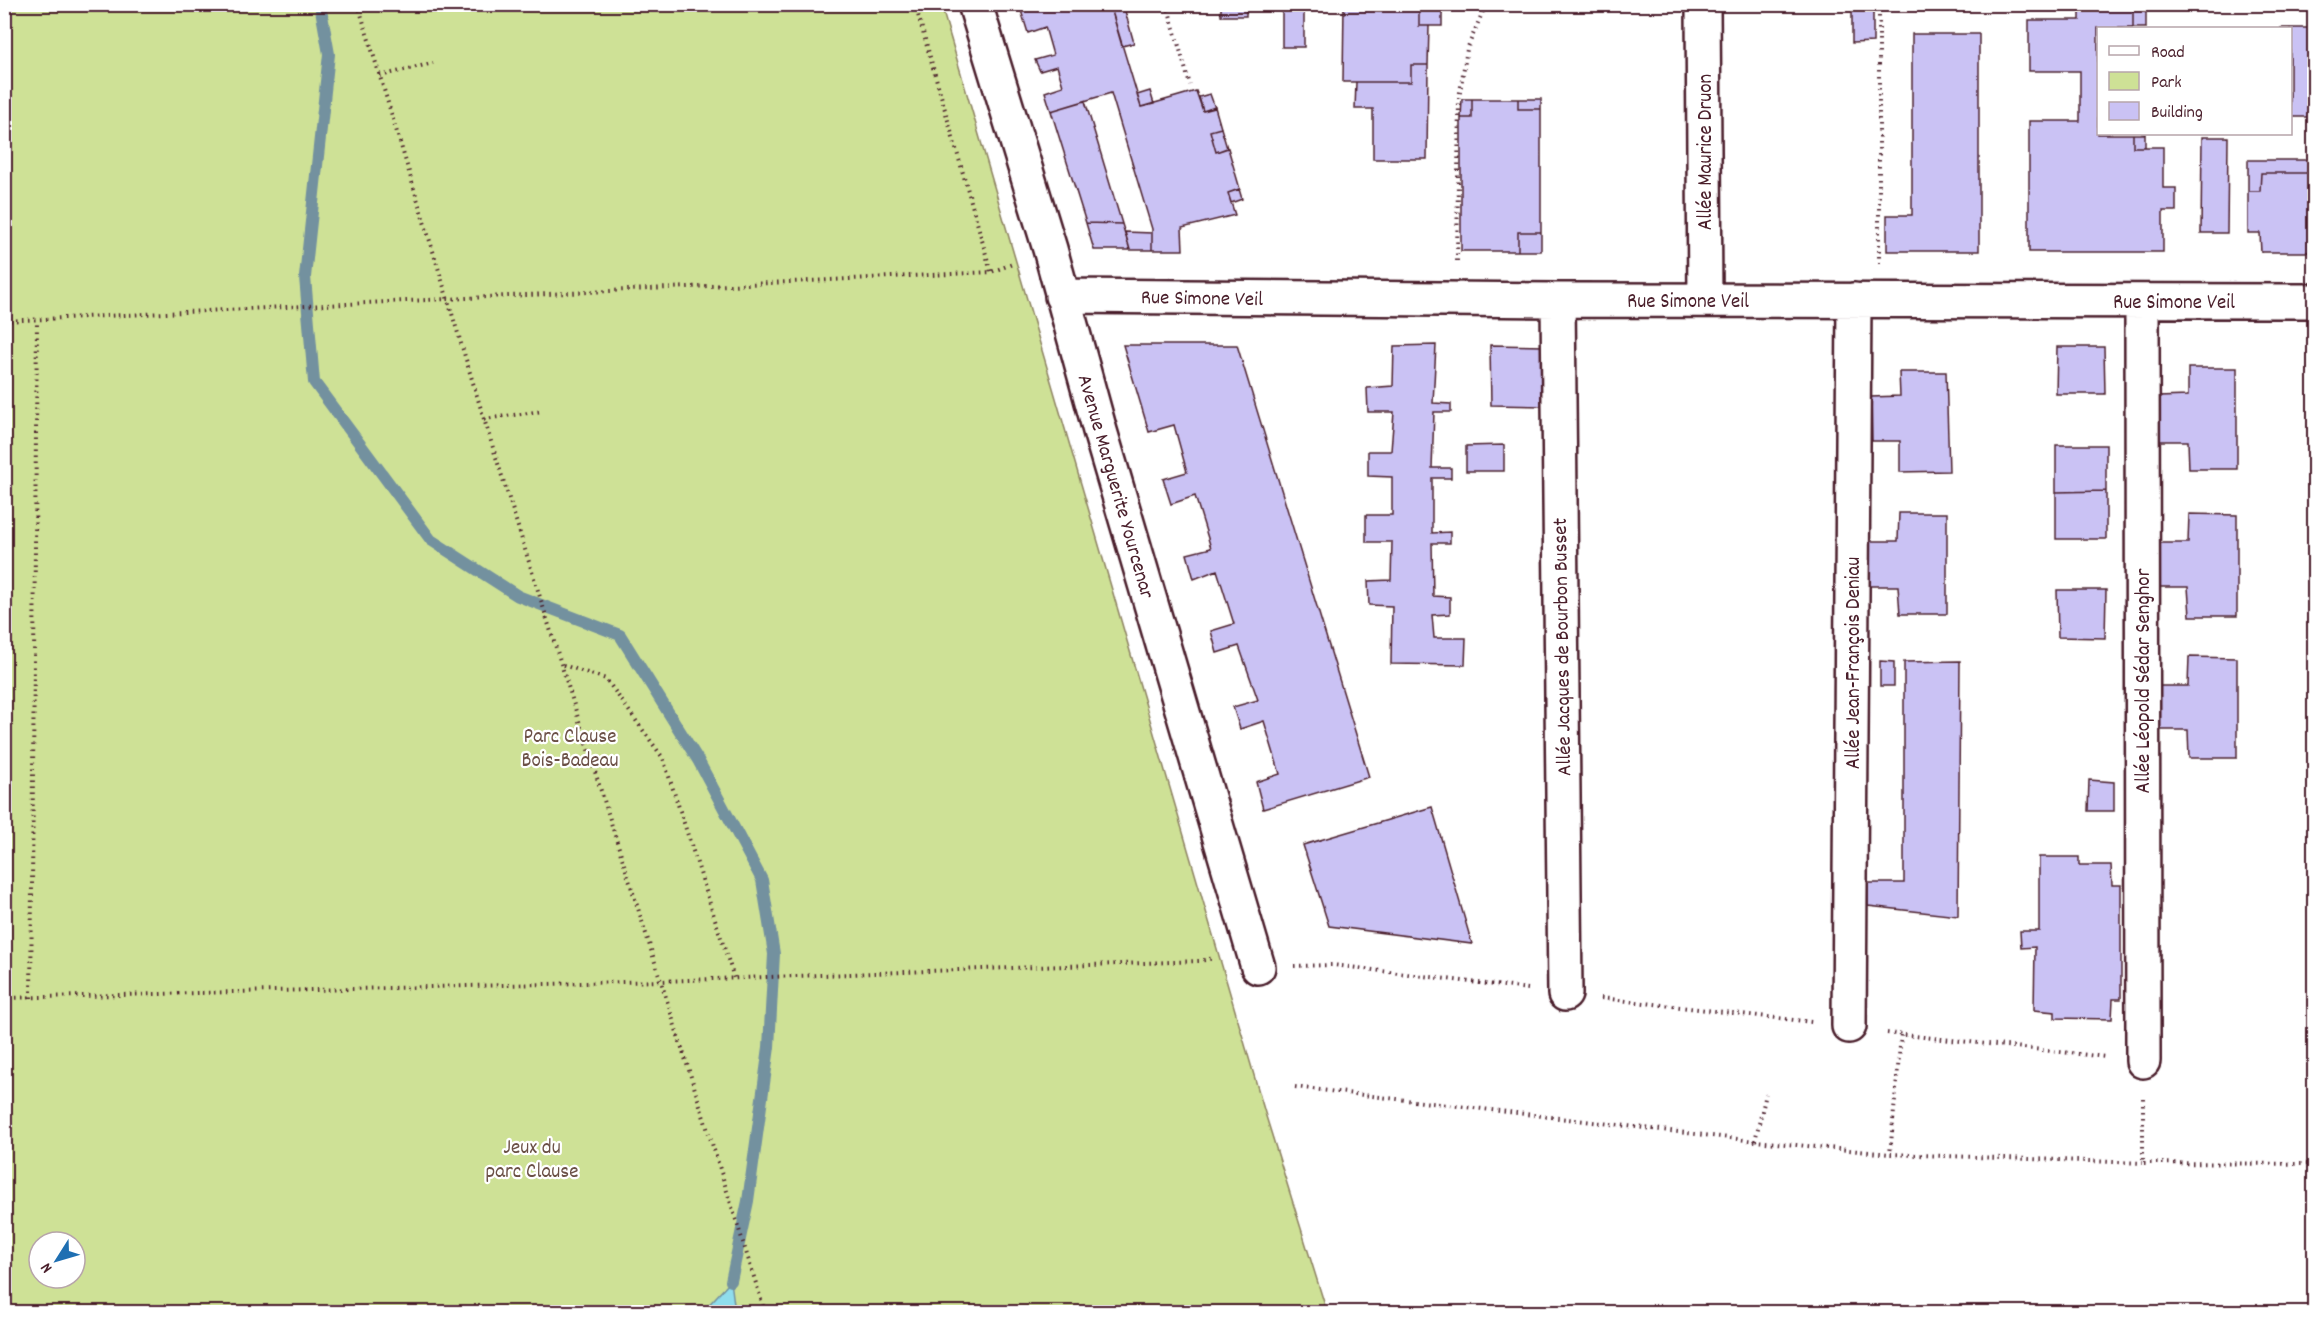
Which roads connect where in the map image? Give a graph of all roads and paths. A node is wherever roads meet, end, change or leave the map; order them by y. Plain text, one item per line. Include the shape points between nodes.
1 (358, 4) edge
2 (915, 4) edge
3 (975, 4) edge
4 (1167, 4) edge
5 (1485, 4) edge
6 (1703, 4) edge
7 (1879, 4) edge
8 (433, 63) dead end
9 (380, 76) junction
10 (1190, 85) dead end
11 (1062, 296) junction
12 (448, 300) junction
13 (1457, 300) junction
14 (1558, 300) junction
15 (1705, 300) junction
16 (1866, 300) junction
17 (2142, 301) junction
18 (2314, 301) edge
19 (37, 320) junction
20 (4, 321) edge
21 (543, 411) dead end
22 (484, 419) junction
23 (562, 665) junction
24 (1256, 960) joint
25 (734, 978) junction
26 (661, 981) junction
27 (1565, 994) dead end
28 (4, 998) edge
29 (31, 998) junction
30 (1849, 1026) dead end
31 (1900, 1035) dead end
32 (2143, 1061) dead end
33 (1295, 1088) dead end
34 (1766, 1094) dead end
35 (1755, 1141) junction
36 (1890, 1154) junction
37 (2143, 1163) dead end
38 (764, 1311) edge

1 - 9 path
2 - 12 path via 991,272
3 - 11 street, Avenue Marguerite Yourcenar
4 - 10 path
5 - 13 path via 1467,49 1460,98
6 - 15 street, Allée Maurice Druon
7 - 16 path
8 - 9 path
9 - 12 path
11 - 13 street, Rue Simone Veil
11 - 24 street, Avenue Marguerite Yourcenar
12 - 19 path
12 - 22 path
13 - 14 street, Rue Simone Veil
14 - 15 street, Rue Simone Veil
14 - 27 street, Allée Jacques de Bourbon Busset
15 - 16 street, Rue Simone Veil
16 - 17 street, Rue Simone Veil
16 - 30 street, Allée Jean-François Deniau
17 - 18 street, Rue Simone Veil
17 - 32 street, Allée Léopold Sédar Senghor
19 - 20 path
19 - 29 path
21 - 22 path
22 - 23 path
23 - 25 path via 606,679 663,758
23 - 26 path
24 - 25 path
25 - 26 path
26 - 29 path
26 - 38 path
28 - 29 path
31 - 36 path
33 - 35 path
34 - 35 path
35 - 36 path
36 - 37 path

